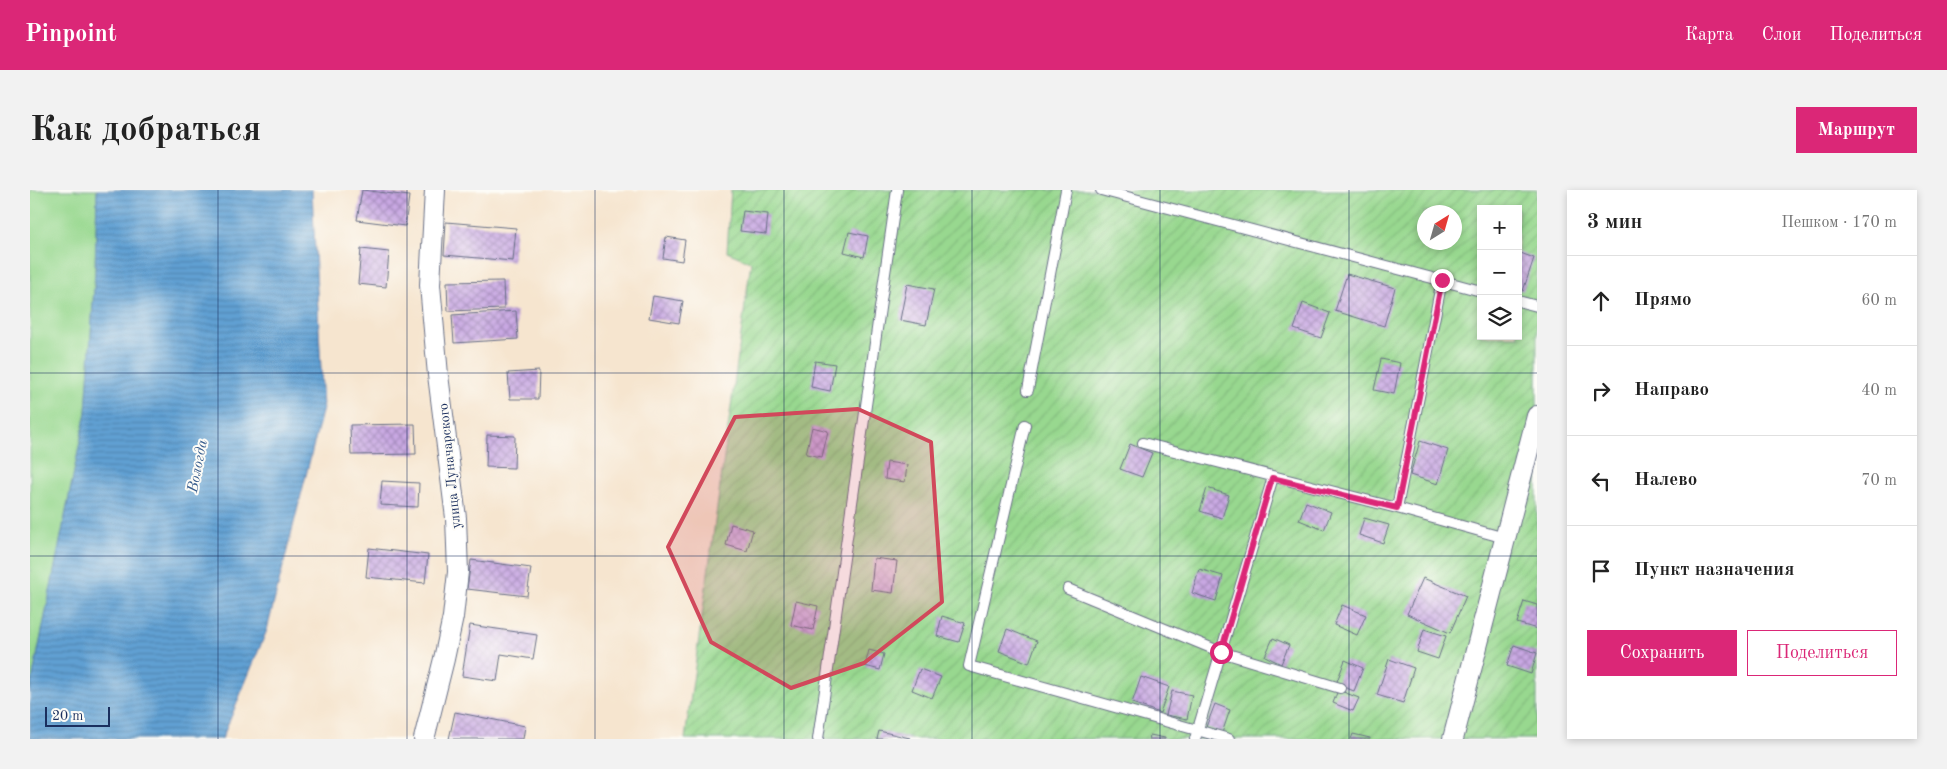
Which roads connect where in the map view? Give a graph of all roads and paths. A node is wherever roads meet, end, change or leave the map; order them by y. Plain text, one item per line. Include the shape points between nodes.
1 (435, 190) edge
2 (897, 190) edge
3 (1066, 190) edge
4 (1101, 190) edge
5 (1442, 280) junction
6 (1477, 290) edge
7 (1522, 301) edge
8 (1537, 306) edge
9 (1028, 390) dead end
10 (1537, 416) edge
11 (1025, 425) dead end
12 (1143, 443) dead end
13 (1272, 478) junction
14 (1397, 508) junction
15 (1505, 538) junction
16 (1068, 589) dead end
17 (1221, 652) junction
18 (1340, 688) dead end
19 (1196, 735) edge
20 (424, 739) edge
21 (818, 739) edge
22 (1229, 739) edge
23 (1453, 739) edge

1 - 20 street, улица Луначарского via 430,285 456,518 458,572 453,617
2 - 21 lane
3 - 9 lane
4 - 5 lane
5 - 6 lane
5 - 14 lane
7 - 8 lane
10 - 15 street
11 - 19 lane via 969,666
12 - 13 lane
13 - 14 lane
13 - 17 lane
14 - 15 lane
15 - 23 street
16 - 17 lane
17 - 18 lane
17 - 19 lane
19 - 22 lane

